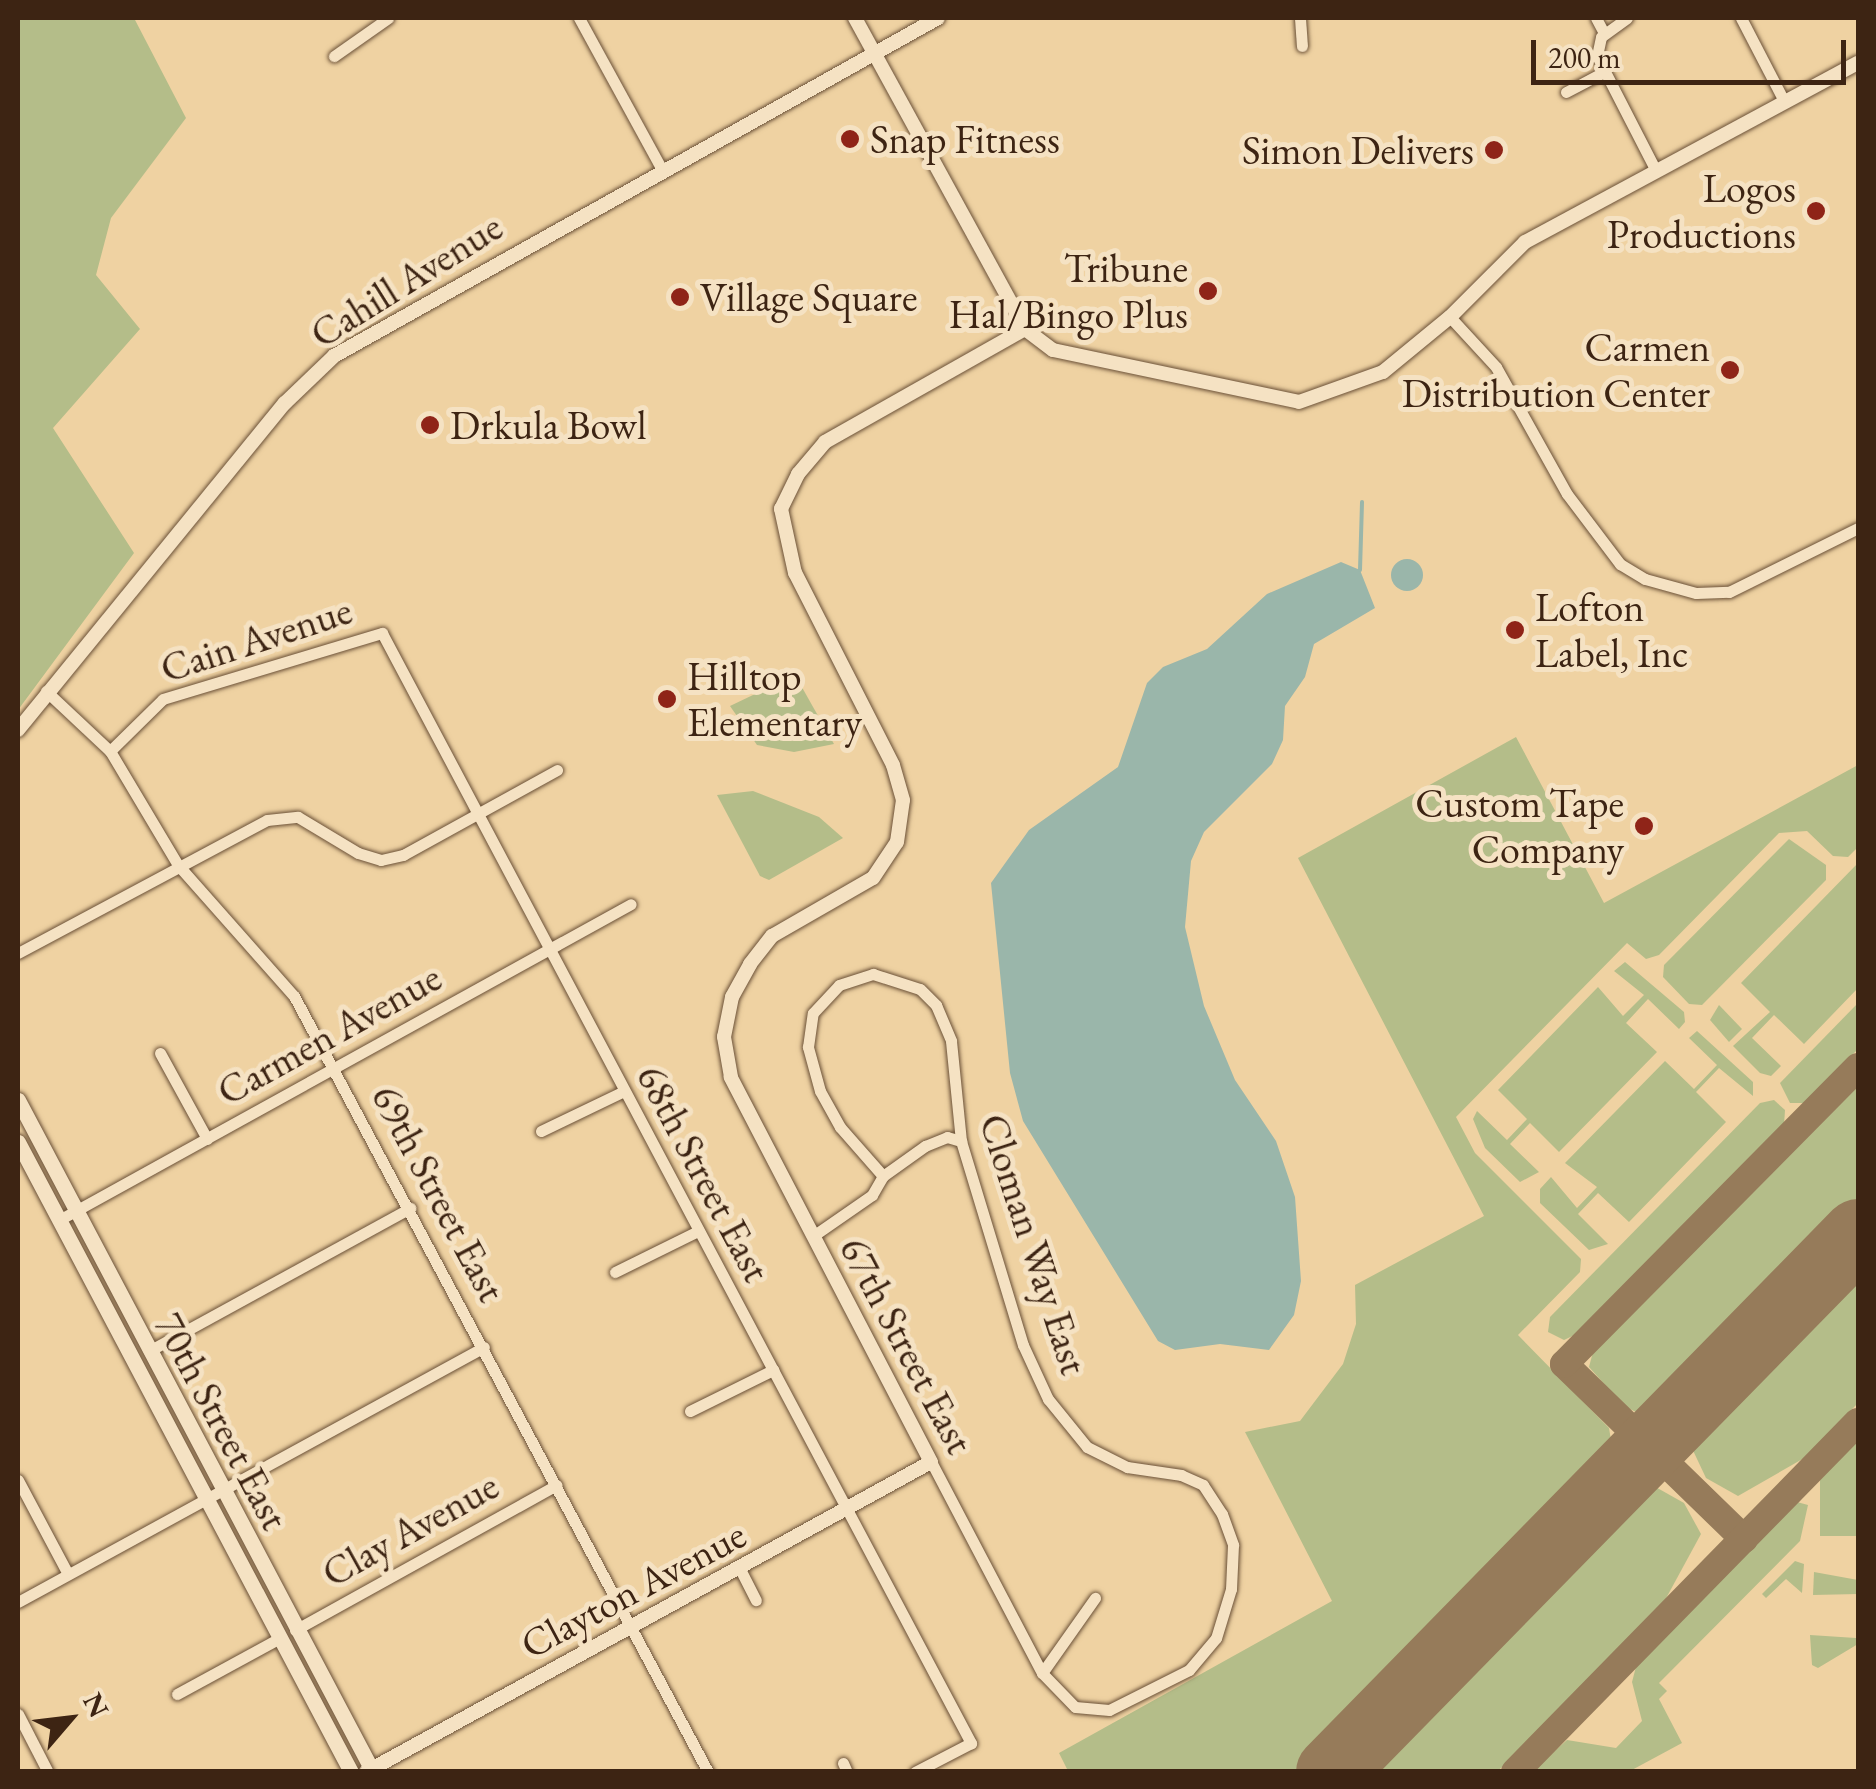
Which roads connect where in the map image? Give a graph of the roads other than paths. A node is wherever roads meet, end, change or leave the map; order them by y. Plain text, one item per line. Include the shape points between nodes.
1 (388, 18) edge
2 (579, 18) edge
3 (855, 18) edge
4 (938, 18) edge
5 (1300, 18) edge
6 (1596, 18) edge
7 (1627, 18) edge
8 (1741, 18) edge
9 (1604, 33) junction
10 (1302, 46) dead end
11 (874, 52) junction
12 (334, 56) dead end
13 (1858, 63) edge
14 (1602, 73) junction
15 (1566, 92) dead end
16 (1784, 102) junction
17 (661, 168) junction
18 (1656, 171) junction
19 (1450, 318) junction
20 (1025, 329) junction
21 (1858, 528) edge
22 (382, 632) joint
23 (46, 690) junction
24 (18, 730) edge
25 (110, 752) junction
26 (557, 770) dead end
27 (478, 815) junction
28 (178, 864) junction
29 (631, 904) dead end
30 (550, 951) junction
31 (18, 953) edge
32 (160, 1052) dead end
33 (335, 1068) junction
34 (624, 1092) junction
35 (18, 1100) edge
36 (541, 1131) dead end
37 (207, 1138) junction
38 (960, 1141) junction
39 (18, 1142) edge
40 (883, 1176) junction
41 (410, 1208) junction
42 (75, 1211) junction
43 (59, 1220) junction
44 (698, 1231) junction
45 (813, 1236) junction
46 (615, 1272) dead end
47 (484, 1348) junction
48 (149, 1350) junction
49 (772, 1370) junction
50 (690, 1412) dead end
51 (931, 1462) junction
52 (18, 1480) edge
53 (557, 1486) junction
54 (214, 1494) junction
55 (848, 1509) junction
56 (740, 1569) junction
57 (67, 1572) junction
58 (1095, 1598) dead end
59 (756, 1600) dead end
60 (18, 1602) edge
61 (632, 1626) junction
62 (295, 1630) junction
63 (278, 1639) junction
64 (1042, 1673) junction
65 (178, 1694) dead end
66 (1075, 1708) joint
67 (18, 1714) edge
68 (42, 1770) edge
69 (370, 1770) edge
70 (702, 1770) edge
71 (351, 1772) edge
72 (914, 1772) edge

1 - 12 street
2 - 17 street
3 - 11 street
4 - 11 street, Cahill Avenue
5 - 10 street
6 - 9 street
7 - 9 street
8 - 16 street
9 - 14 street via 1597,56
11 - 17 street, Cahill Avenue
11 - 20 street
13 - 16 street
14 - 15 street
14 - 18 street
16 - 18 street
17 - 23 street, Cahill Avenue via 334,356 285,403
18 - 19 street via 1525,242
19 - 20 street via 1383,372 1298,402 1053,350
19 - 21 street via 1496,367 1567,494 1620,564 1645,578 1696,594 1729,592
20 - 45 street, 67th Street East via 825,442 798,474 781,509 794,573 894,766 903,800 896,842 873,878 772,936 732,997 724,1037 730,1077
22 - 25 street, Cain Avenue via 164,699
22 - 27 street, 68th Street East
23 - 24 street, Cahill Avenue
23 - 25 street, 69th Street East
25 - 28 street, 69th Street East
26 - 27 street
27 - 28 street via 382,860 298,817 267,820
27 - 30 street, 68th Street East
28 - 31 street
28 - 33 street, 69th Street East via 294,996
29 - 30 street, Carmen Avenue
30 - 33 street, Carmen Avenue
30 - 34 street, 68th Street East
32 - 37 street
33 - 37 street, Carmen Avenue
33 - 41 street, 69th Street East
34 - 36 street
34 - 44 street, 68th Street East
35 - 42 main road, 70th Street East
37 - 42 street, Carmen Avenue
38 - 40 street via 925,1146
38 - 40 street, Cloman Way East via 951,1040 936,1005 900,979 873,974 838,986 813,1013 808,1046 820,1090 840,1127
38 - 66 street, Cloman Way East via 1023,1345 1048,1400 1087,1447 1127,1467 1181,1475 1202,1486 1233,1546 1231,1589 1216,1638 1189,1670 1110,1710
39 - 43 main road, 70th Street East
40 - 45 street via 872,1196
41 - 47 street, 69th Street East
41 - 48 street
42 - 43 street, Carmen Avenue
42 - 48 main road, 70th Street East
43 - 54 main road, 70th Street East
44 - 46 street
44 - 49 street, 68th Street East
45 - 51 street, 67th Street East
47 - 53 street, 69th Street East
47 - 54 street
48 - 54 main road, 70th Street East
49 - 50 street
49 - 55 street, 68th Street East
51 - 55 street, Clayton Avenue
51 - 64 street, 67th Street East
52 - 57 street
53 - 61 street, 69th Street East
53 - 62 street, Clay Avenue
54 - 57 street
54 - 62 main road, 70th Street East
54 - 63 main road, 70th Street East
55 - 56 street, Clayton Avenue
55 - 72 street, 68th Street East via 971,1743
56 - 59 street
56 - 61 street, Clayton Avenue
57 - 60 street
58 - 64 street
61 - 69 street, Clayton Avenue
61 - 70 street, 69th Street East
62 - 69 main road, 70th Street East
63 - 65 street
63 - 71 main road, 70th Street East
64 - 66 street, 67th Street East
67 - 68 street

